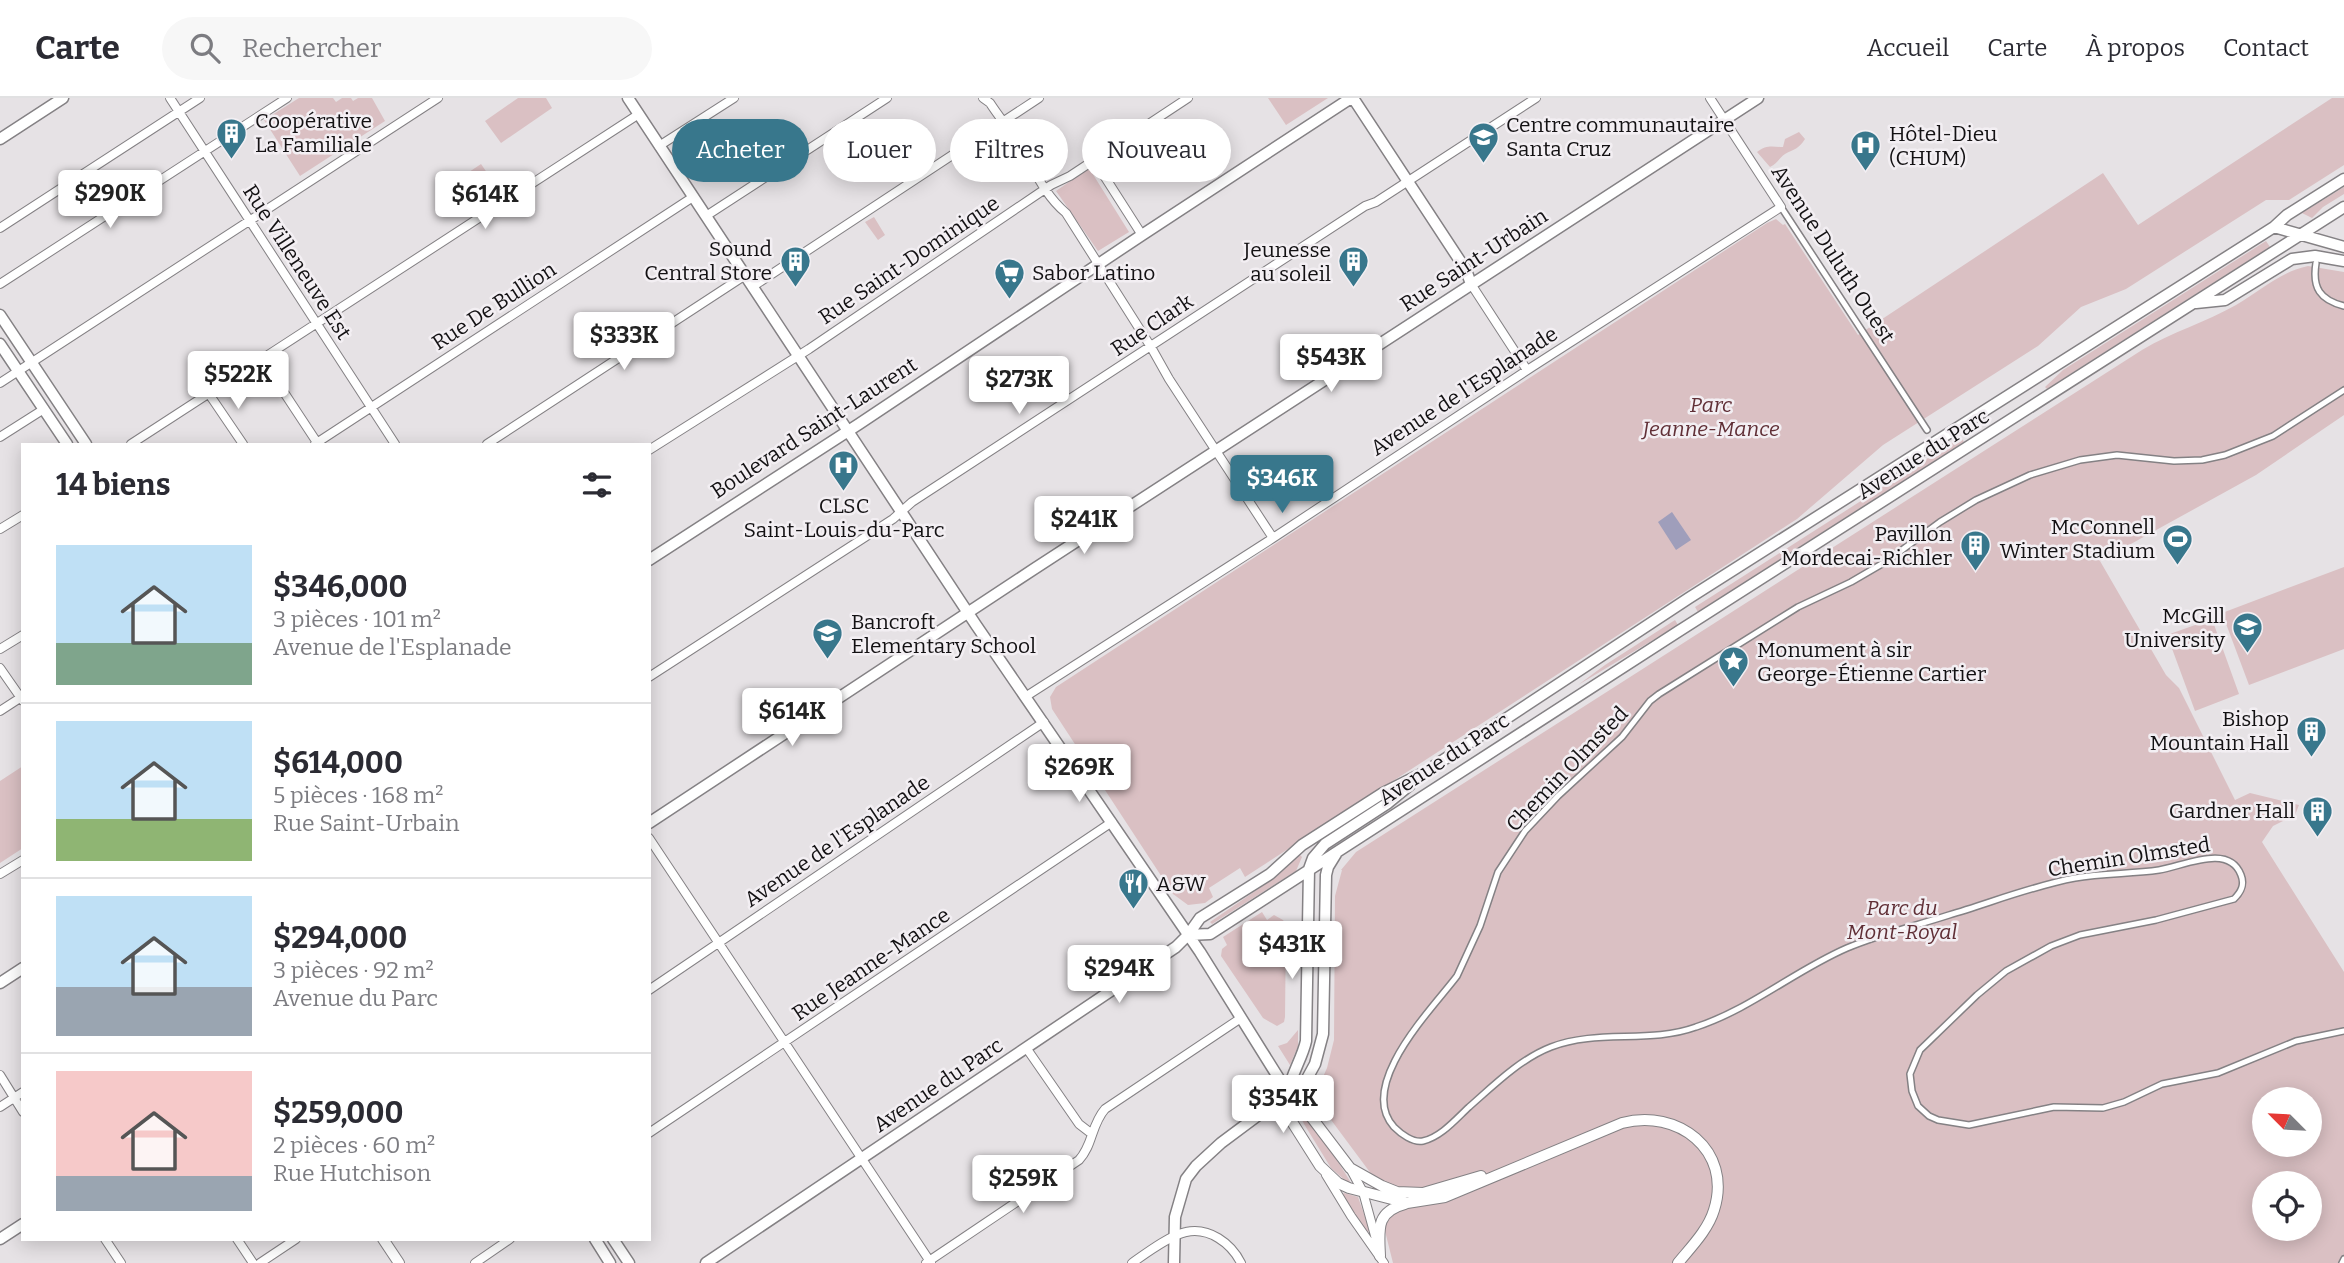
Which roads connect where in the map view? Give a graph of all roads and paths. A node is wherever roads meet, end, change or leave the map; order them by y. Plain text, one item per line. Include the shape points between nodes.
1 (63, 98) edge
2 (170, 98) edge
3 (200, 98) edge
4 (287, 98) edge
5 (438, 98) edge
6 (628, 98) edge
7 (734, 98) edge
8 (887, 98) edge
9 (983, 98) edge
10 (1039, 98) edge
11 (1188, 98) edge
12 (1352, 98) edge
13 (1536, 98) edge
14 (1710, 98) edge
15 (1758, 98) edge
16 (179, 112) junction
17 (639, 114) junction
18 (1001, 119) edge
19 (1008, 119) edge
20 (1156, 119) edge
21 (1724, 120) junction
22 (0, 139) edge
23 (659, 146) junction
24 (204, 152) junction
25 (950, 157) edge
26 (1082, 167) edge
27 (2344, 179) edge
28 (1408, 181) junction
29 (1042, 182) edge
30 (1108, 182) edge
31 (1046, 189) junction
32 (693, 197) junction
33 (1781, 206) junction
34 (2344, 207) edge
35 (706, 216) junction
36 (249, 221) junction
37 (2274, 227) junction
38 (0, 228) edge
39 (1142, 235) junction
40 (2301, 235) junction
41 (2344, 247) edge
42 (2344, 261) edge
43 (2316, 263) dead end
44 (1098, 264) junction
45 (744, 276) junction
46 (0, 284) edge
47 (1471, 284) junction
48 (752, 287) junction
49 (2193, 304) junction
50 (2344, 306) edge
51 (0, 315) edge
52 (316, 324) junction
53 (0, 344) edge
54 (1152, 347) junction
55 (798, 356) junction
56 (261, 359) junction
57 (32, 363) junction
58 (1527, 370) junction
59 (18, 372) junction
60 (0, 383) edge
61 (2344, 390) edge
62 (209, 394) junction
63 (371, 408) junction
64 (44, 409) junction
65 (1927, 430) dead end
66 (848, 432) junction
67 (0, 437) edge
68 (66, 443) edge
69 (85, 443) edge
70 (133, 443) edge
71 (242, 443) edge
72 (316, 443) edge
73 (318, 443) edge
74 (394, 443) edge
75 (489, 443) edge
76 (651, 449) edge
77 (1216, 451) junction
78 (902, 512) junction
79 (21, 516) edge
80 (0, 529) edge
81 (1273, 538) junction
82 (651, 559) edge
83 (968, 613) junction
84 (21, 636) edge
85 (0, 649) edge
86 (0, 668) edge
87 (651, 676) edge
88 (1025, 697) junction
89 (21, 700) edge
90 (0, 711) edge
91 (1044, 722) junction
92 (1425, 772) junction
93 (651, 822) edge
94 (1112, 822) junction
95 (651, 841) edge
96 (1340, 849) junction
97 (21, 861) edge
98 (1309, 869) junction
99 (0, 874) edge
100 (1188, 935) junction
101 (718, 942) junction
102 (21, 969) edge
103 (0, 983) edge
104 (651, 989) edge
105 (1241, 1018) junction
106 (2344, 1031) edge
107 (785, 1044) junction
108 (1027, 1049) junction
109 (0, 1076) edge
110 (21, 1093) edge
111 (1288, 1093) junction
112 (14, 1098) junction
113 (0, 1107) edge
114 (21, 1109) edge
115 (651, 1132) edge
116 (1092, 1134) junction
117 (861, 1159) junction
118 (1320, 1166) junction
119 (1350, 1168) junction
120 (1363, 1192) junction
121 (1407, 1203) junction
122 (21, 1225) edge
123 (1174, 1237) junction
124 (0, 1239) edge
125 (106, 1241) edge
126 (238, 1241) edge
127 (293, 1241) edge
128 (384, 1241) edge
129 (507, 1241) edge
130 (596, 1241) edge
131 (614, 1241) edge
132 (1382, 1259) edge
133 (929, 1262) edge
134 (121, 1263) edge
135 (253, 1263) edge
136 (260, 1263) edge
137 (399, 1263) edge
138 (475, 1263) edge
139 (610, 1263) edge
140 (629, 1263) edge
141 (706, 1263) edge
142 (1132, 1263) edge
143 (1174, 1263) edge
144 (1241, 1263) edge
145 (1678, 1263) edge
146 (1684, 1263) edge

1 - 22 main road
2 - 16 street, Rue Villeneuve Est
3 - 16 street
4 - 24 street
5 - 36 street
6 - 17 main road
7 - 23 street
8 - 35 street
9 - 18 street
10 - 19 street
11 - 20 street, Rue Saint-Dominique
12 - 28 main road
12 - 39 main road, Boulevard Saint-Laurent
13 - 28 street, Rue Clark
14 - 21 street, Avenue Duluth Ouest
15 - 21 main road, Rue Saint-Urbain
16 - 24 street, Rue Villeneuve Est
16 - 38 street
17 - 23 main road
17 - 52 street
21 - 33 street, Avenue Duluth Ouest
21 - 47 main road, Rue Saint-Urbain
23 - 32 main road
24 - 36 street, Rue Villeneuve Est
24 - 46 street
25 - 48 street
26 - 31 street, Rue Saint-Dominique
27 - 37 main road, Avenue du Parc
28 - 47 main road
28 - 54 street, Rue Clark
29 - 31 street
30 - 39 street
31 - 44 street
31 - 55 street, Rue Saint-Dominique
32 - 35 main road
32 - 63 street, Rue De Bullion
33 - 58 street, Avenue de l'Esplanade
33 - 65 street, Avenue Duluth Ouest
34 - 40 main road, Avenue du Parc
35 - 45 main road
36 - 52 street, Rue Villeneuve Est
36 - 57 street
37 - 40 main road
37 - 92 main road, Avenue du Parc via 1689,598
39 - 44 main road, Boulevard Saint-Laurent
40 - 41 main road
40 - 49 main road, Avenue du Parc
42 - 49 main road via 2315,256 2292,259 2225,300
43 - 50 street via 2318,293
44 - 54 street
44 - 66 main road, Boulevard Saint-Laurent
45 - 48 main road
45 - 75 street
47 - 58 street
47 - 77 main road, Rue Saint-Urbain
48 - 55 main road
49 - 96 main road, Avenue du Parc
51 - 57 main road
52 - 56 street
52 - 63 street, Rue Villeneuve Est
53 - 59 main road
54 - 77 street
54 - 78 street, Rue Clark
55 - 66 main road
55 - 76 street, Rue Saint-Dominique
56 - 62 street
56 - 72 street
57 - 59 street
57 - 69 main road
58 - 81 street, Avenue de l'Esplanade
59 - 60 street
59 - 64 main road
61 - 106 street, Chemin Olmsted via 2273,436 2225,455 2174,461 2117,455 2030,475 1976,500 1887,561 1798,607 1653,698 1622,737 1541,814 1512,849 1498,872 1465,962 1394,1061 1383,1094 1395,1128 1413,1140 1425,1140 1444,1130 1521,1064 1550,1048 1588,1038 1689,1030 1750,1004 1825,958 1869,939 2054,883 2161,870 2210,858 2228,860 2241,872 2240,894 2156,920 2080,935 2006,971 1920,1050 1910,1074 1918,1106 1938,1120 1969,1125 2054,1107 2103,1108 2162,1084 2218,1073 2295,1041
62 - 70 street
62 - 71 street
63 - 73 street, Rue De Bullion
63 - 74 street, Rue Villeneuve Est
64 - 67 street
64 - 68 main road
66 - 78 main road
66 - 82 main road, Boulevard Saint-Laurent
77 - 81 street
77 - 83 main road, Rue Saint-Urbain
78 - 83 main road
78 - 87 street, Rue Clark
79 - 80 street
81 - 88 street, Avenue de l'Esplanade
83 - 88 main road
83 - 93 main road, Rue Saint-Urbain
84 - 85 street
86 - 89 street
88 - 91 main road
89 - 90 street
91 - 94 main road
91 - 101 street, Avenue de l'Esplanade
92 - 98 main road, Avenue du Parc via 1388,803 1325,844
92 - 100 main road, Avenue du Parc via 1302,845 1270,874 1200,918
94 - 100 main road
94 - 107 street, Rue Jeanne-Mance
95 - 101 street
96 - 98 main road, Avenue du Parc
96 - 111 main road via 1326,875 1323,1034 1309,1078 1300,1089
97 - 99 street
98 - 100 main road, Avenue du Parc via 1210,934
98 - 111 main road via 1306,1041
100 - 105 main road
100 - 108 main road, Avenue du Parc
101 - 104 street, Avenue de l'Esplanade
101 - 107 street
102 - 103 main road
105 - 111 main road
105 - 116 street via 1105,1109
107 - 115 street, Rue Jeanne-Mance
107 - 117 street
108 - 116 street via 1079,1124
108 - 117 main road, Avenue du Parc
109 - 112 street
110 - 112 street
111 - 118 street via 1287,1114
111 - 119 street
111 - 123 main road via 1196,1166 1183,1186
112 - 113 street
112 - 114 street
116 - 133 street via 1079,1160
117 - 133 street
117 - 141 main road, Avenue du Parc
118 - 120 street via 1343,1186
118 - 132 street
119 - 120 street
119 - 146 street via 1397,1192 1431,1191 1483,1175 1618,1118 1666,1114 1694,1128 1707,1141 1718,1158 1722,1179 1717,1218
120 - 121 street
120 - 132 street
121 - 132 street via 1392,1208 1381,1222
121 - 145 street via 1446,1197 1622,1123 1663,1120 1700,1143 1710,1156 1717,1181 1711,1217
122 - 124 main road
123 - 142 street
123 - 143 main road
123 - 144 street via 1186,1231 1210,1233 1224,1241
125 - 134 street
126 - 135 street
127 - 136 street
128 - 137 street
129 - 138 street
130 - 139 main road
131 - 140 main road

